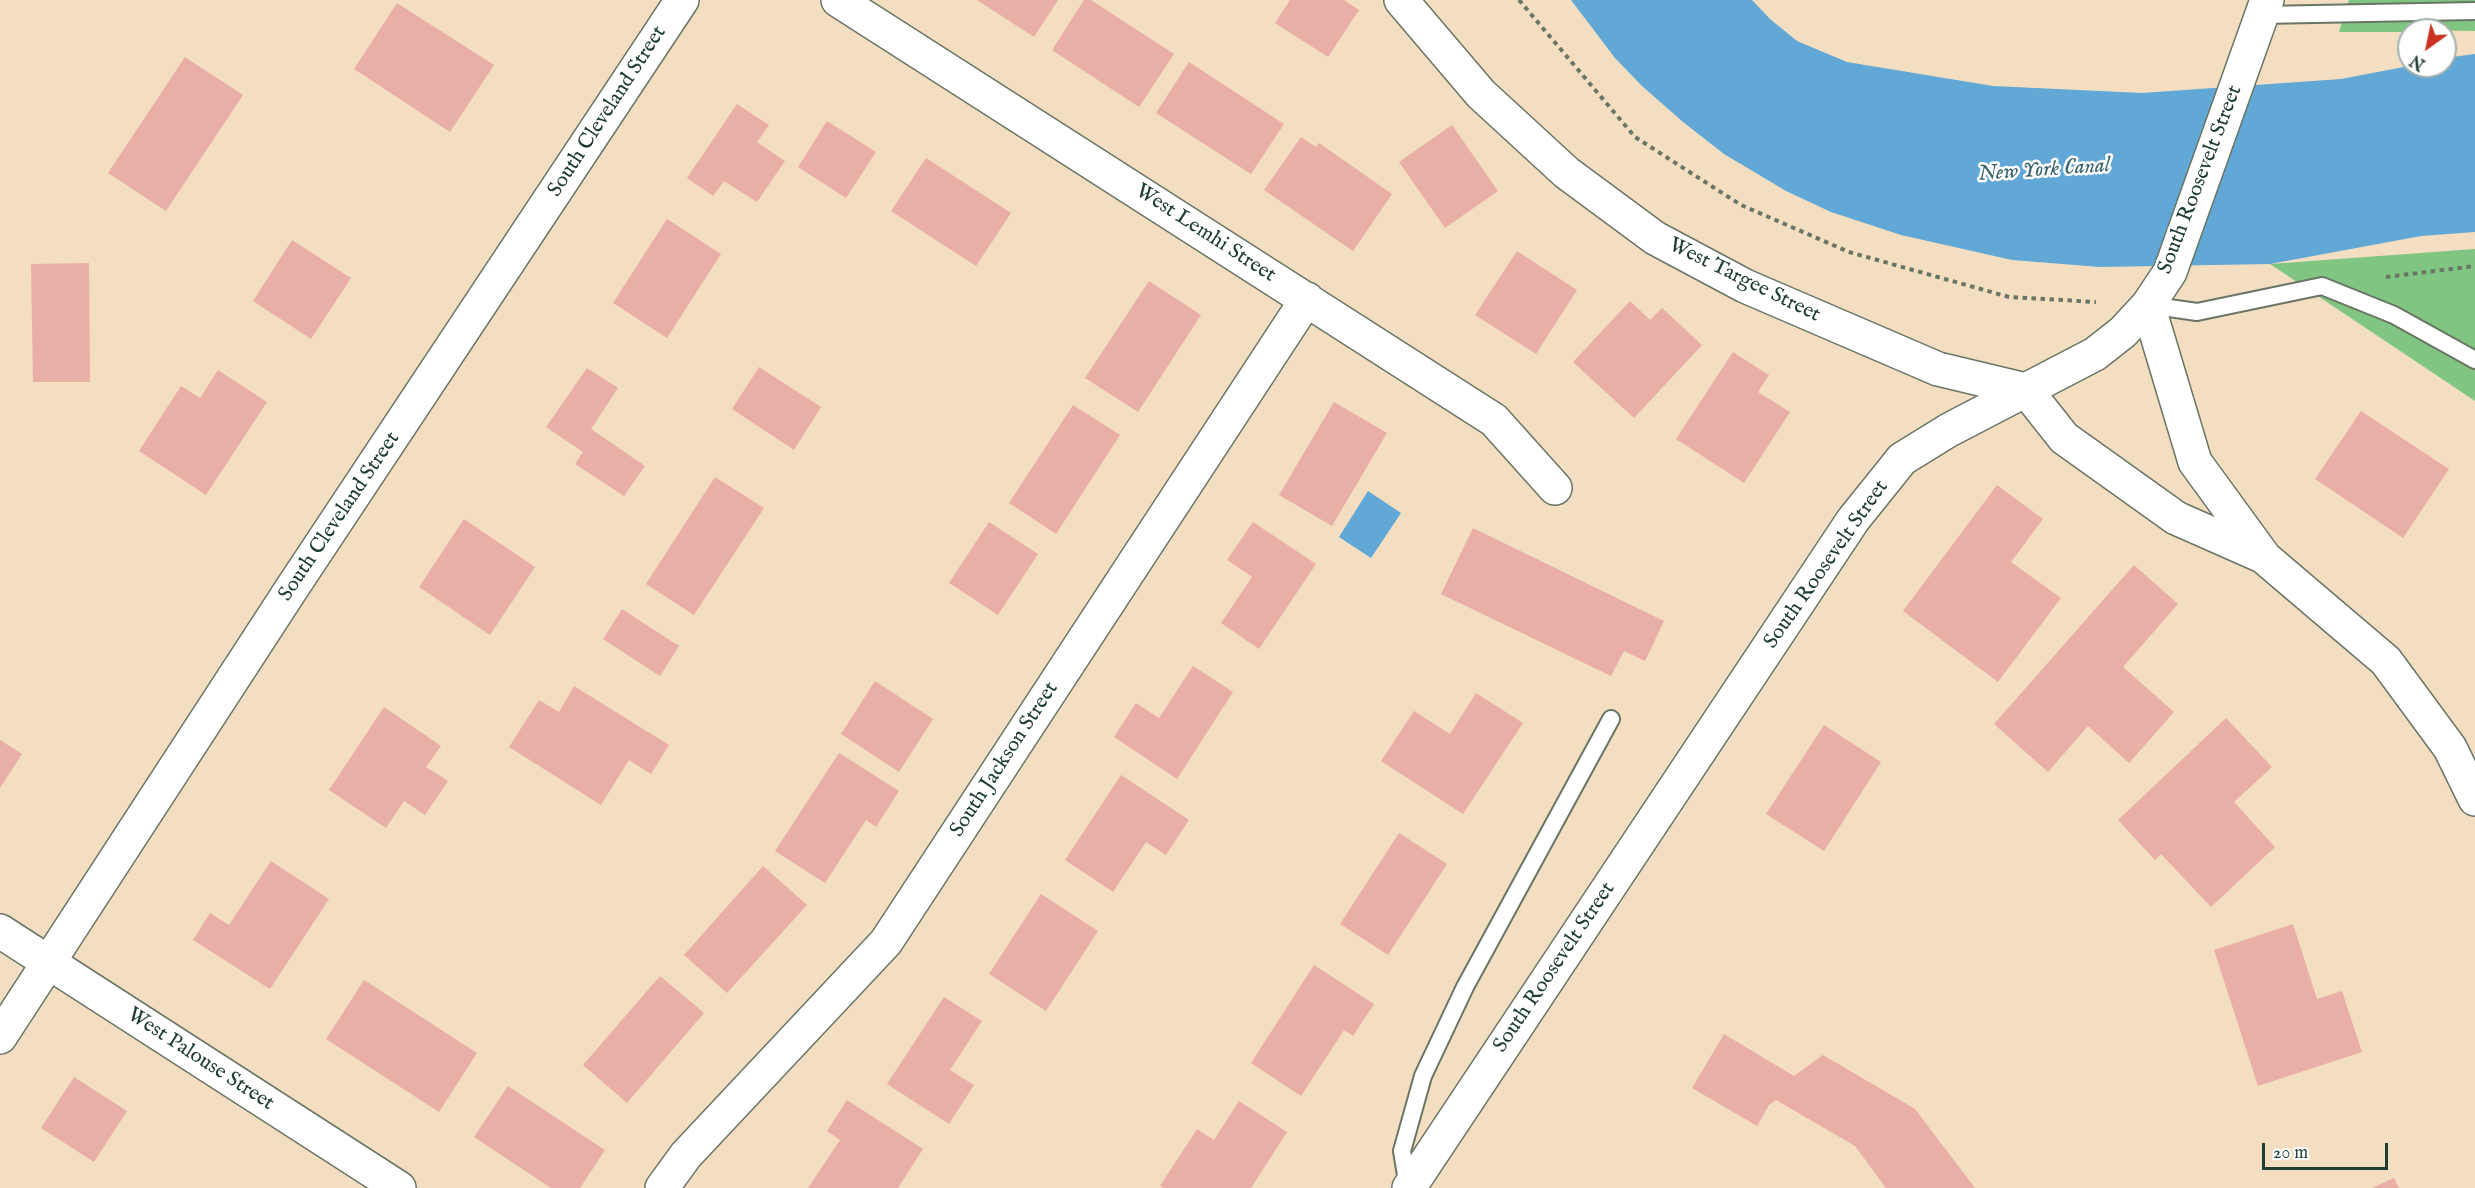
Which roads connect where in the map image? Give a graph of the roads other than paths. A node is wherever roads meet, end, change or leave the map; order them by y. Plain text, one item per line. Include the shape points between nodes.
1 (682, 0) edge
2 (838, 0) edge
3 (1401, 0) edge
4 (2363, 7) edge
5 (2475, 11) edge
6 (2260, 20) edge
7 (1307, 299) junction
8 (2148, 305) junction
9 (2475, 360) edge
10 (2026, 390) junction
11 (1555, 488) dead end
12 (2265, 558) junction
13 (1611, 719) dead end
14 (2475, 799) edge
15 (0, 931) edge
16 (48, 962) junction
17 (0, 1037) edge
18 (399, 1188) edge
19 (662, 1188) edge
20 (1409, 1188) edge

1 - 16 street, South Cleveland Street
2 - 7 street, West Lemhi Street
3 - 10 street, West Targee Street via 1481,93 1567,173 1655,238 1745,286 1938,369
4 - 5 lane
4 - 6 lane
6 - 8 street, South Roosevelt Street via 2170,272
7 - 11 street, West Lemhi Street via 1494,420
7 - 19 street, South Jackson Street via 886,942 686,1155
8 - 9 lane via 2197,312 2322,286 2394,315
8 - 10 street, South Roosevelt Street via 2095,354
8 - 12 street via 2195,462
10 - 12 street via 2064,438 2176,518
10 - 20 street, South Roosevelt Street via 1902,459 1853,520
12 - 14 street via 2386,661 2450,748
13 - 20 lane via 1466,987 1423,1076 1402,1151
15 - 16 street, West Palouse Street
16 - 17 street, South Cleveland Street
16 - 18 street, West Palouse Street

